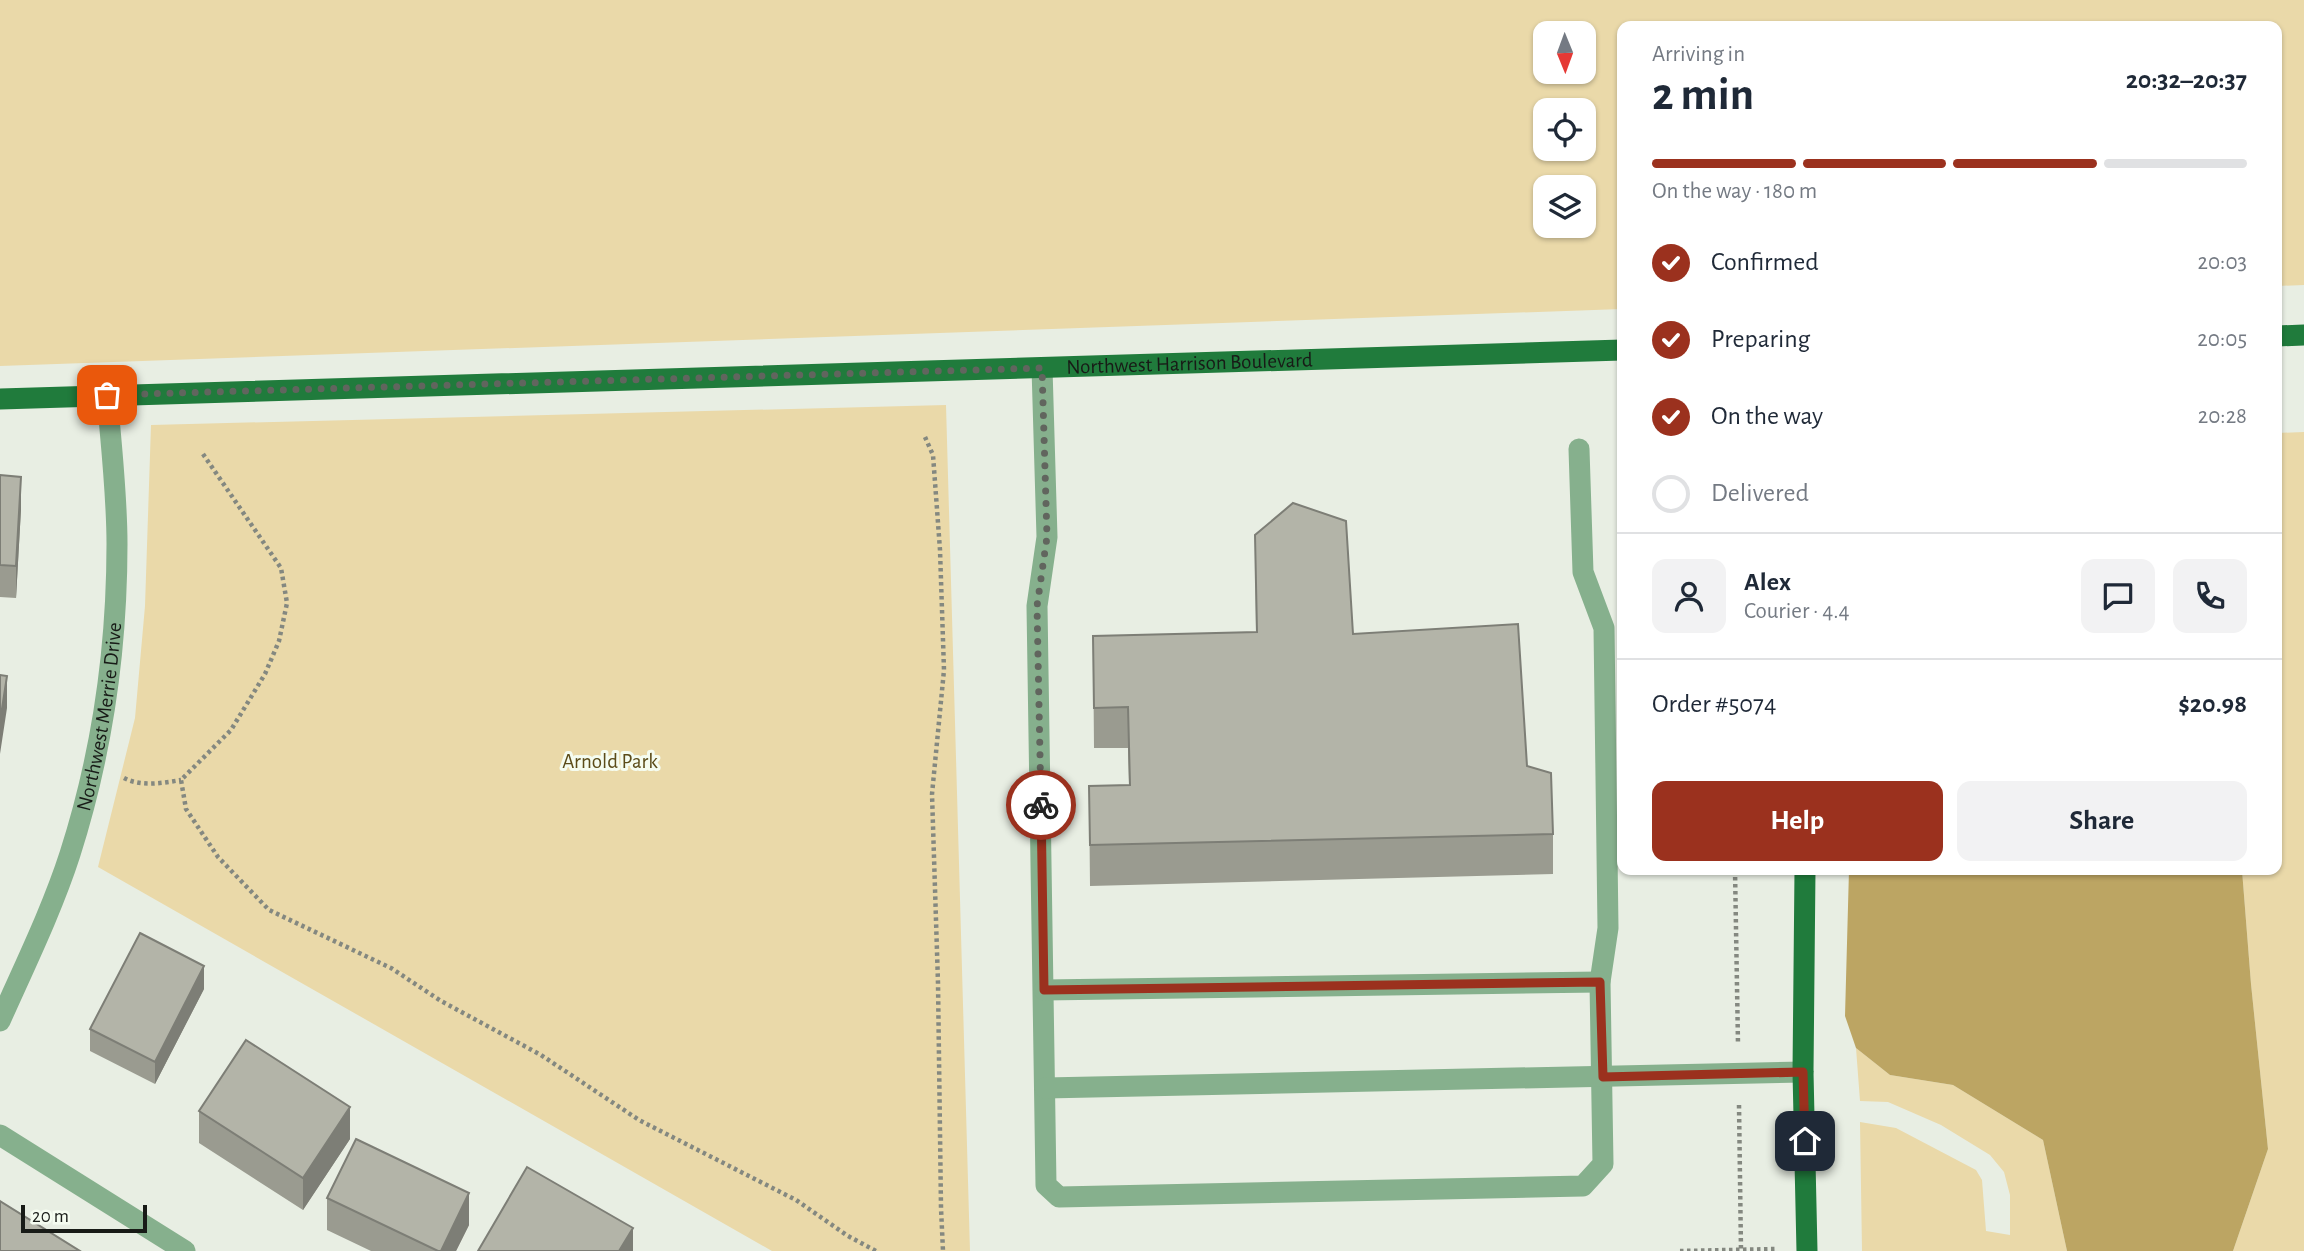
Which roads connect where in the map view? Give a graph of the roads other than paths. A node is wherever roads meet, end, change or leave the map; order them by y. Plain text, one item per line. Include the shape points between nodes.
1 (2304, 335) edge
2 (2282, 336) edge
3 (1617, 350) edge
4 (1042, 368) junction
5 (107, 395) junction
6 (0, 399) edge
7 (1579, 449) dead end
8 (1805, 875) edge
9 (1600, 982) junction
10 (1044, 990) junction
11 (0, 1021) edge
12 (1803, 1072) junction
13 (1603, 1077) junction
14 (1045, 1088) junction
15 (0, 1135) edge
16 (1807, 1250) edge
17 (185, 1251) edge

1 - 2 main road
3 - 4 main road, Northwest Harrison Boulevard
4 - 5 main road, Northwest Harrison Boulevard
4 - 10 street via 1047,537 1037,606
5 - 6 main road, Northwest Harrison Boulevard
5 - 11 street, Northwest Merrie Drive via 117,542 106,703 70,855
7 - 9 street via 1583,572 1605,628 1608,928
8 - 12 main road
9 - 10 street
9 - 13 street
10 - 14 street
12 - 13 street
12 - 16 main road
13 - 14 street
13 - 14 street via 1603,1164 1583,1186 1059,1197 1046,1185
15 - 17 street

